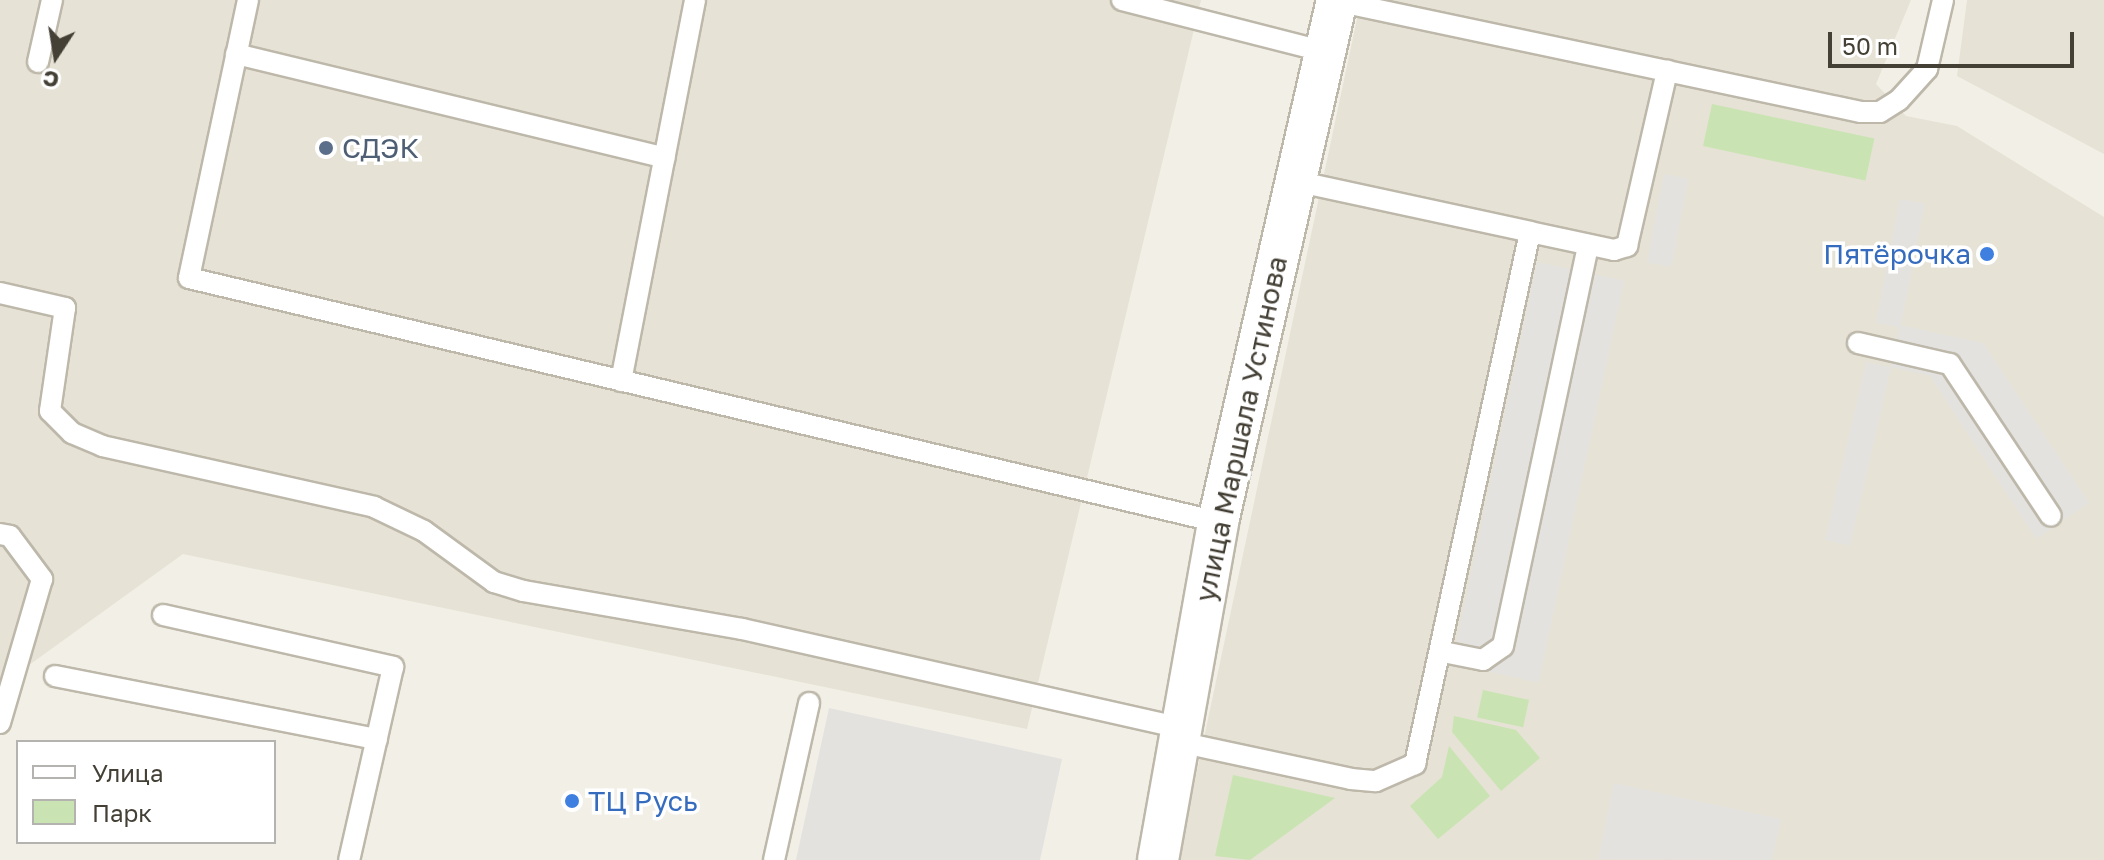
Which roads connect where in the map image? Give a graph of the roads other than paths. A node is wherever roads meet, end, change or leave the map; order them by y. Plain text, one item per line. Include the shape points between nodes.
1 (52, 0) edge
2 (248, 0) edge
3 (695, 0) edge
4 (1122, 0) edge
5 (1943, 0) edge
6 (1336, 1) edge
7 (1326, 52) junction
8 (236, 54) junction
9 (38, 62) dead end
10 (1667, 71) junction
11 (665, 158) junction
12 (1295, 181) junction
13 (1530, 232) junction
14 (1588, 245) junction
15 (0, 293) edge
16 (1858, 343) dead end
17 (621, 381) junction
18 (2051, 516) dead end
19 (1218, 522) junction
20 (0, 534) edge
21 (163, 615) dead end
22 (1443, 652) junction
23 (55, 676) dead end
24 (809, 703) dead end
25 (0, 723) edge
26 (1180, 735) junction
27 (377, 739) junction
28 (349, 860) edge
29 (774, 860) edge
30 (1158, 860) edge

1 - 9 lane
2 - 8 lane
3 - 11 lane
4 - 7 lane
5 - 10 lane via 1927,69 1880,112
6 - 7 street, улица Маршала Устинова
6 - 10 lane
7 - 12 street, улица Маршала Устинова
8 - 11 lane
8 - 17 lane via 189,278
10 - 14 lane via 1632,236 1614,250
11 - 17 lane
12 - 13 lane
12 - 19 street, улица Маршала Устинова
13 - 14 lane
13 - 22 lane
14 - 22 lane via 1503,646 1483,660
15 - 26 lane via 65,308 50,411 102,446 374,507 424,531 494,582 524,591 742,629
16 - 18 lane via 1950,364
17 - 19 lane
19 - 26 street, улица Маршала Устинова
20 - 25 lane via 10,536 42,579
21 - 27 lane via 393,667
22 - 26 lane via 1423,747 1396,775 1351,779
23 - 27 lane
24 - 29 lane
26 - 30 street, улица Маршала Устинова
27 - 28 lane

